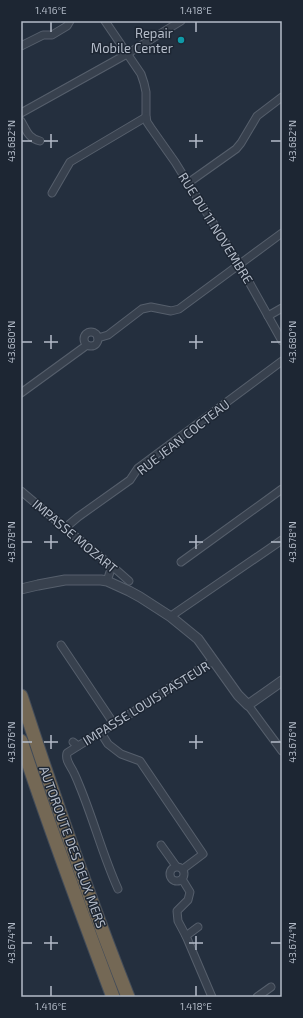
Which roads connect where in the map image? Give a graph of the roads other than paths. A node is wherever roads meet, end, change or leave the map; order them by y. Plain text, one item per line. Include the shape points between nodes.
1 (70, 21) edge
2 (105, 21) edge
3 (181, 21) edge
4 (21, 46) edge
5 (127, 54) junction
6 (282, 97) edge
7 (21, 113) edge
8 (146, 117) junction
9 (21, 121) edge
10 (40, 141) dead end
11 (188, 183) junction
12 (52, 193) dead end
13 (282, 233) edge
14 (239, 264) junction
15 (282, 308) edge
16 (268, 316) junction
17 (98, 338) junction
18 (282, 341) edge
19 (87, 345) junction
20 (282, 361) edge
21 (21, 393) edge
22 (282, 489) edge
23 (21, 491) edge
24 (65, 528) junction
25 (282, 540) edge
26 (181, 562) dead end
27 (112, 566) junction
28 (107, 581) junction
29 (129, 581) dead end
30 (21, 589) edge
31 (171, 617) junction
32 (61, 645) dead end
33 (214, 662) junction
34 (282, 682) edge
35 (21, 696) edge
36 (248, 705) junction
37 (114, 724) junction
38 (101, 733) junction
39 (21, 741) edge
40 (282, 751) edge
41 (161, 845) dead end
42 (176, 866) junction
43 (183, 869) junction
44 (182, 879) junction
45 (118, 889) dead end
46 (198, 927) dead end
47 (186, 936) junction
48 (271, 987) dead end
49 (113, 997) edge
50 (128, 997) edge
51 (212, 997) edge
52 (257, 997) edge

1 - 4 street via 67,26 52,35 42,34
2 - 5 street
3 - 5 street
5 - 7 street
5 - 8 street via 144,83
6 - 11 street via 257,116 236,149
8 - 11 street, RUE DU 11 NOVEMBRE
8 - 12 street via 70,162
9 - 10 street via 30,137
11 - 14 street, RUE DU 11 NOVEMBRE
13 - 14 street
14 - 16 street, RUE DU 11 NOVEMBRE
14 - 17 street via 179,309 142,309 108,335
15 - 16 street
16 - 18 street, RUE DU 11 NOVEMBRE
17 - 19 street via 92,346
17 - 19 street via 92,332 86,334 84,339
19 - 21 street
20 - 24 street, RUE JEAN COCTEAU via 138,468 130,480
22 - 26 street
23 - 24 street, IMPASSE MOZART
24 - 27 street, IMPASSE MOZART
25 - 31 street
27 - 28 street
27 - 29 street, IMPASSE MOZART
28 - 30 street via 65,580
28 - 31 street via 140,597
31 - 33 street via 198,639
32 - 37 street
33 - 36 street
33 - 37 street, IMPASSE LOUIS PASTEUR via 166,689
34 - 36 street
35 - 50 highway, AUTOROUTE DES DEUX MERS via 80,871
36 - 40 street
37 - 38 street, IMPASSE LOUIS PASTEUR
38 - 43 street via 108,744 121,754 140,761 203,854
38 - 45 street, IMPASSE LOUIS PASTEUR via 76,744 66,756
39 - 49 highway, AUTOROUTE DES DEUX MERS via 72,889
41 - 42 street
42 - 43 street
42 - 44 street via 170,873 171,878 179,881
43 - 44 street via 185,876
44 - 47 street via 190,892 188,900 177,911 178,921
46 - 47 street
47 - 51 street
48 - 52 street

